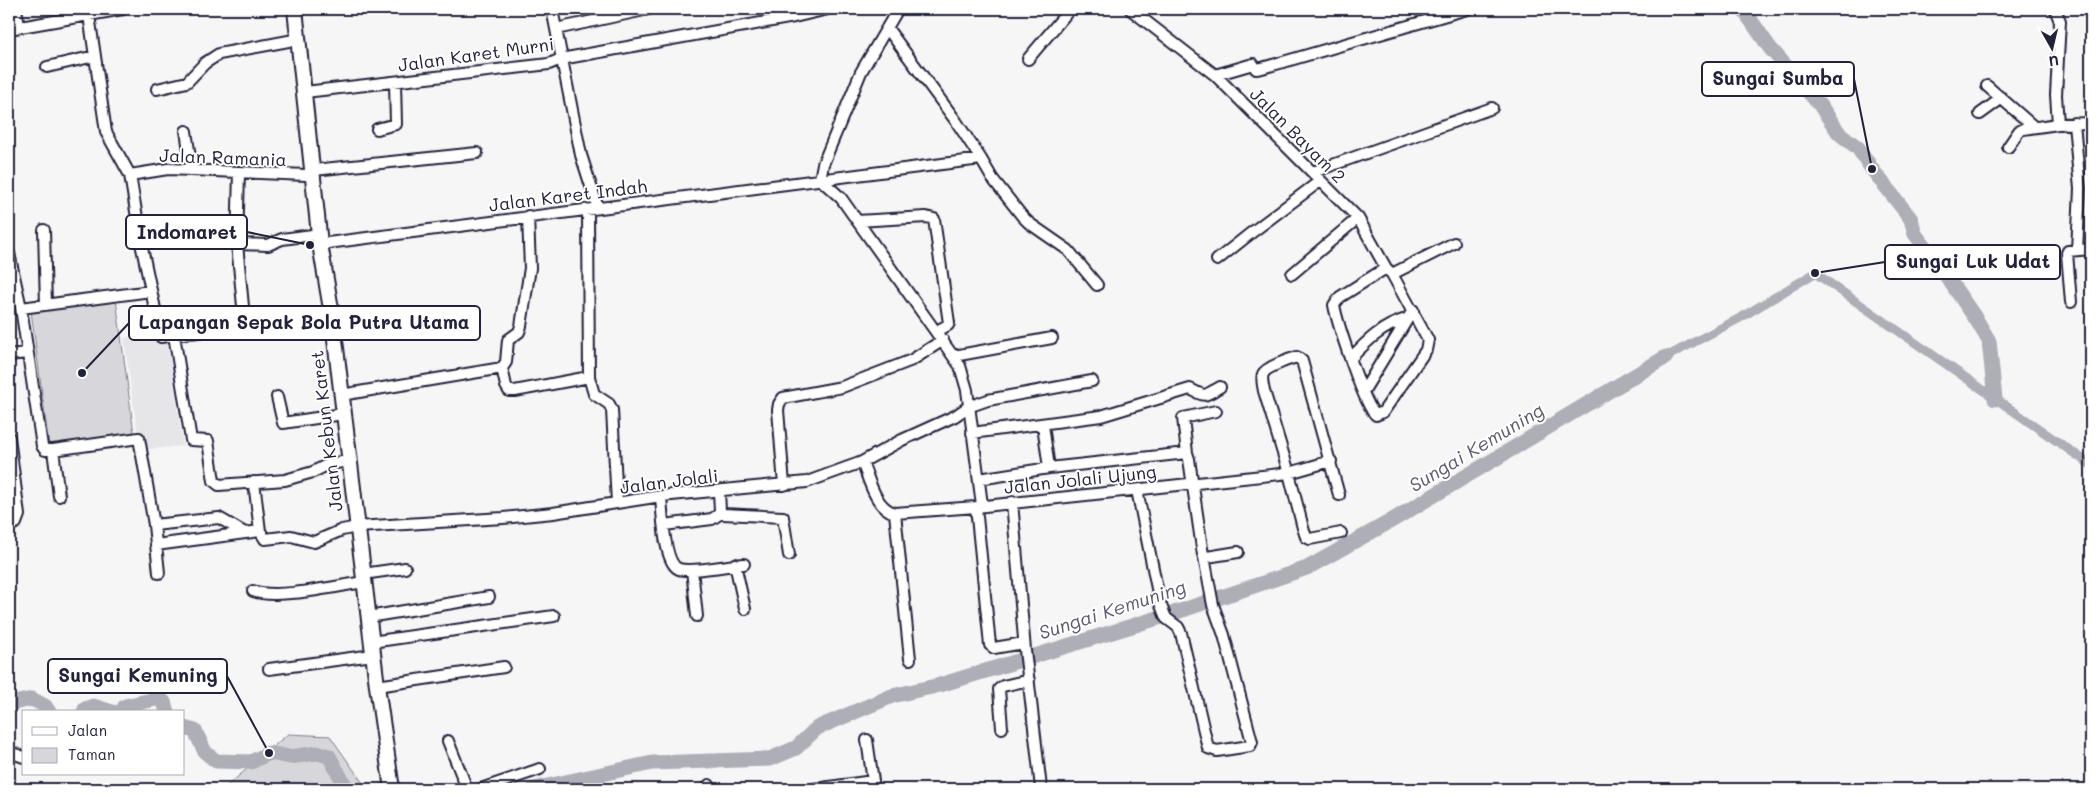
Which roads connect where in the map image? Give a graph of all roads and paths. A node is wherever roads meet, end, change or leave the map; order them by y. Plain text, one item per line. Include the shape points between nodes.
1 (16, 9) edge
2 (123, 9) edge
3 (295, 9) edge
4 (552, 9) edge
5 (649, 9) edge
6 (828, 9) edge
7 (898, 9) edge
8 (1070, 9) edge
9 (1130, 9) edge
10 (1468, 9) edge
11 (2054, 9) edge
12 (806, 11) edge
13 (89, 15) junction
14 (14, 28) edge
15 (887, 28) junction
16 (556, 29) junction
17 (299, 39) junction
18 (95, 56) junction
19 (562, 59) junction
20 (1028, 59) dead end
21 (47, 67) dead end
22 (1215, 75) junction
23 (395, 82) junction
24 (1987, 86) dead end
25 (156, 89) dead end
26 (305, 92) junction
27 (2002, 98) junction
28 (1492, 108) dead end
29 (1980, 114) dead end
30 (2074, 123) junction
31 (2091, 123) edge
32 (2058, 124) junction
33 (2033, 126) junction
34 (377, 129) dead end
35 (186, 131) dead end
36 (2008, 147) dead end
37 (476, 154) dead end
38 (981, 159) junction
39 (192, 170) junction
40 (314, 170) junction
41 (1313, 172) junction
42 (239, 173) junction
43 (130, 175) junction
44 (820, 179) junction
45 (1320, 181) junction
46 (598, 208) junction
47 (588, 211) junction
48 (528, 216) junction
49 (1358, 218) junction
50 (858, 221) junction
51 (44, 230) dead end
52 (320, 239) junction
53 (1454, 243) dead end
54 (237, 244) junction
55 (2091, 249) edge
56 (2077, 250) junction
57 (9, 253) edge
58 (1217, 260) dead end
59 (1389, 271) junction
60 (1292, 274) dead end
61 (11, 276) edge
62 (1097, 284) dead end
63 (151, 291) junction
64 (2071, 302) dead end
65 (46, 305) junction
66 (21, 308) junction
67 (1412, 310) junction
68 (332, 315) junction
69 (1406, 319) junction
70 (245, 327) junction
71 (936, 331) junction
72 (174, 335) junction
73 (1052, 338) dead end
74 (943, 340) junction
75 (26, 353) junction
76 (9, 355) edge
77 (954, 356) junction
78 (1351, 358) junction
79 (502, 368) junction
80 (589, 377) junction
81 (1092, 380) dead end
82 (1220, 387) dead end
83 (1363, 392) junction
84 (341, 395) junction
85 (277, 397) dead end
86 (968, 407) junction
87 (1216, 412) dead end
88 (343, 414) junction
89 (1043, 425) junction
90 (972, 433) junction
91 (9, 437) edge
92 (53, 450) junction
93 (1187, 453) junction
94 (349, 461) junction
95 (1331, 461) junction
96 (862, 462) junction
97 (1049, 468) junction
98 (1289, 473) junction
99 (979, 479) junction
100 (254, 482) junction
101 (1192, 483) junction
102 (784, 485) junction
103 (1137, 490) junction
104 (719, 491) junction
105 (1339, 495) dead end
106 (59, 496) dead end
107 (661, 496) junction
108 (1012, 502) junction
109 (617, 503) junction
110 (979, 506) junction
111 (721, 513) junction
112 (895, 513) junction
113 (9, 525) edge
114 (154, 525) junction
115 (664, 526) junction
116 (357, 527) junction
117 (260, 531) junction
118 (245, 533) junction
119 (1341, 533) dead end
120 (156, 545) junction
121 (1238, 552) dead end
122 (790, 555) dead end
123 (1204, 557) junction
124 (405, 568) dead end
125 (692, 570) junction
126 (159, 573) dead end
127 (363, 578) junction
128 (253, 591) dead end
129 (489, 597) dead end
130 (745, 609) dead end
131 (554, 616) dead end
132 (697, 616) dead end
133 (368, 617) junction
134 (1025, 646) junction
135 (372, 648) junction
136 (910, 659) dead end
137 (504, 667) dead end
138 (269, 669) dead end
139 (1029, 680) junction
140 (377, 686) junction
141 (1002, 728) dead end
142 (867, 740) dead end
143 (448, 741) dead end
144 (9, 752) edge
145 (22, 756) edge
146 (540, 769) dead end
147 (1042, 788) dead end
148 (392, 789) edge
149 (465, 789) edge
150 (481, 789) edge
151 (814, 789) edge

1 - 14 street
2 - 13 street
3 - 17 main road, Jalan Kebun Karet
4 - 16 street
5 - 16 street
6 - 12 street, Jalan Karet Murni
7 - 15 street
8 - 20 street
9 - 22 street, Jalan Bayam 2
10 - 22 street via 1262,68 1256,69 1253,64
11 - 32 street via 2060,21 2056,95
12 - 19 street, Jalan Karet Murni
13 - 14 street
13 - 18 street
15 - 38 street
15 - 44 street via 861,72
16 - 19 street
17 - 25 street via 219,54 187,82
17 - 26 main road, Jalan Kebun Karet
18 - 21 street
18 - 43 street via 106,132
19 - 23 street, Jalan Karet Murni via 549,64
19 - 46 street via 581,154
22 - 41 street, Jalan Bayam 2
23 - 26 street, Jalan Karet Murni
23 - 34 street via 396,124
24 - 27 street
26 - 40 main road, Jalan Kebun Karet
27 - 29 street
27 - 33 street
28 - 41 street
30 - 31 street
30 - 32 street
30 - 56 street via 2080,188
32 - 33 street
33 - 36 street via 2018,131
35 - 39 street
37 - 40 street, Jalan Ramania
38 - 44 street, Jalan Karet Indah
38 - 62 street via 1022,216 1068,250
39 - 42 street, Jalan Ramania
39 - 43 street, Jalan Ramania via 162,169
40 - 42 street, Jalan Ramania via 297,176
40 - 52 main road, Jalan Kebun Karet
41 - 45 street, Jalan Bayam 2
42 - 54 street
43 - 63 street
44 - 46 street, Jalan Karet Indah
44 - 50 street via 841,198
45 - 49 street, Jalan Bayam 2
45 - 58 street
46 - 47 street, Jalan Karet Indah
47 - 48 street, Jalan Karet Indah
47 - 80 street
48 - 52 street, Jalan Karet Indah
48 - 79 street via 530,268 521,326 519,332 508,340 506,362
49 - 59 street, Jalan Bayam 2
49 - 60 street
50 - 71 street
50 - 71 street via 934,219 949,323
51 - 65 street
52 - 54 street, Jalan Karet Indah via 282,239 268,245
52 - 68 main road, Jalan Kebun Karet
53 - 59 street
54 - 70 street
55 - 56 street
56 - 64 street via 2067,253
57 - 61 street
59 - 67 street, Jalan Bayam 2
59 - 78 street via 1335,302 1336,315
61 - 66 street
63 - 65 street
63 - 72 street via 161,337
65 - 66 street
66 - 75 street
67 - 69 street
67 - 83 street, Jalan Bayam 2 via 1427,336 1426,350 1381,414 1374,414
68 - 70 street
68 - 84 main road, Jalan Kebun Karet
69 - 78 street via 1378,332
69 - 83 street
70 - 72 street
71 - 74 street
72 - 100 street via 191,441 208,441 217,484
73 - 77 street
74 - 77 street
74 - 102 street via 912,360 842,388 783,398 778,410
75 - 76 street
75 - 92 street via 42,446 45,450
77 - 86 street via 965,378
78 - 83 street
79 - 80 street via 509,391
79 - 84 street
80 - 109 street via 594,394 612,410
81 - 86 street, Jalan Jolali via 988,400
82 - 89 street via 1206,395 1190,388 1102,416
84 - 88 main road, Jalan Kebun Karet
85 - 88 street via 283,422
86 - 90 street
86 - 96 street, Jalan Jolali
87 - 93 street via 1184,418
88 - 94 main road, Jalan Kebun Karet
89 - 90 street
89 - 97 street
90 - 99 street
91 - 113 street via 19,515 16,523
92 - 106 street
92 - 114 street via 139,438
93 - 97 street
93 - 101 street
94 - 100 street via 326,465 292,479
94 - 116 main road, Jalan Kebun Karet
95 - 98 street, Jalan Jolali Ujung
95 - 98 street via 1302,361 1297,357 1264,372 1262,377
95 - 105 street
96 - 102 street, Jalan Jolali via 807,482
96 - 112 street via 878,500 883,507
97 - 99 street
98 - 101 street, Jalan Jolali Ujung
98 - 119 street via 1306,537
99 - 110 street
100 - 117 street
101 - 103 street, Jalan Jolali Ujung
101 - 123 street
102 - 104 street, Jalan Jolali
103 - 108 street, Jalan Jolali Ujung
103 - 123 street via 1160,603 1166,618 1181,633 1208,748 1217,751 1250,746 1252,742 1213,605
104 - 107 street, Jalan Jolali
104 - 111 street
107 - 109 street, Jalan Jolali
107 - 115 street
108 - 110 street, Jalan Jolali Ujung
108 - 134 street
109 - 116 street, Jalan Jolali via 503,518
110 - 112 street, Jalan Jolali Ujung
110 - 134 street via 990,646
111 - 115 street via 712,519
111 - 122 street via 783,517
112 - 136 street
114 - 118 street via 219,518
114 - 120 street
115 - 125 street via 668,554 675,567
116 - 117 street, Jalan Jolali via 314,542 291,536 265,539
116 - 127 main road, Jalan Kebun Karet
117 - 118 street
118 - 120 street
120 - 126 street
121 - 123 street
124 - 127 street
125 - 130 street via 739,564
125 - 132 street
127 - 128 street via 277,594
127 - 133 main road, Jalan Kebun Karet
129 - 133 street
131 - 135 street
133 - 135 main road, Jalan Kebun Karet
134 - 139 street
135 - 138 street
135 - 140 main road, Jalan Kebun Karet
137 - 140 street
139 - 141 street via 999,689
139 - 147 street
140 - 148 main road, Jalan Kebun Karet
142 - 151 street via 873,781
143 - 149 street
144 - 145 street
146 - 150 street

